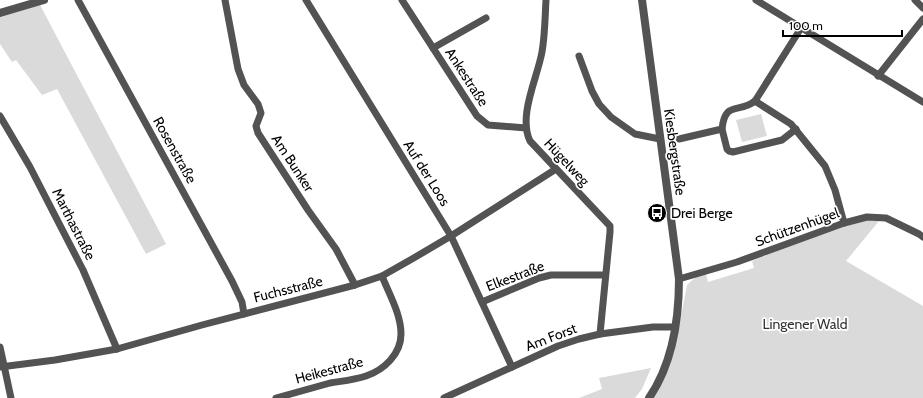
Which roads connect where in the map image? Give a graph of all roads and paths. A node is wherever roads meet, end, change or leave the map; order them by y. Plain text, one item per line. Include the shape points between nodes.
1 (44, 0) edge
2 (78, 0) edge
3 (225, 0) edge
4 (306, 0) edge
5 (402, 0) edge
6 (546, 0) edge
7 (642, 0) edge
8 (756, 0) edge
9 (915, 0) edge
10 (923, 8) edge
11 (0, 13) edge
12 (486, 18) dead end
13 (923, 19) edge
14 (801, 28) junction
15 (433, 48) junction
16 (579, 56) dead end
17 (878, 76) junction
18 (755, 101) junction
19 (923, 102) edge
20 (0, 116) edge
21 (526, 128) junction
22 (722, 129) junction
23 (796, 129) junction
24 (660, 139) junction
25 (679, 139) dead end
26 (556, 169) junction
27 (844, 223) junction
28 (451, 236) junction
29 (923, 237) edge
30 (605, 275) junction
31 (382, 276) junction
32 (679, 279) junction
33 (355, 285) junction
34 (482, 302) junction
35 (244, 314) junction
36 (675, 327) junction
37 (600, 334) junction
38 (0, 348) edge
39 (117, 349) junction
40 (2, 367) edge
41 (512, 367) junction
42 (11, 398) edge
43 (276, 398) edge
44 (444, 398) edge
45 (650, 398) edge

1 - 11 street
2 - 35 street, Rosenstraße via 232,281 242,302
3 - 33 street, Am Bunker via 238,69 244,85 258,104 258,133 336,249
4 - 28 street, Auf der Loos
5 - 15 street, Ankestraße
6 - 21 street via 542,53 528,106
7 - 24 street, Kiesbergstraße
8 - 14 street
9 - 10 street
12 - 15 street, Ankestraße
13 - 17 street
14 - 17 street
14 - 18 street
15 - 21 street, Ankestraße via 473,112 481,120 488,124
16 - 24 street via 592,91 611,118 635,134
17 - 19 street
18 - 22 street via 728,112 724,116
18 - 23 street
20 - 39 street, Marthastraße via 30,167 83,270
21 - 26 street, Hügelweg via 530,141
22 - 23 street via 727,149 733,152 782,140
22 - 25 street
23 - 27 street via 825,166
24 - 32 street, Kiesbergstraße
26 - 28 street, Fuchsstraße
26 - 30 street, Hügelweg via 610,226
27 - 29 street, Schützenhügel via 867,217 886,218
27 - 32 street, Schützenhügel via 737,262
28 - 31 street, Fuchsstraße
28 - 34 street, Auf der Loos
30 - 34 street, Elkestraße via 551,275
30 - 37 street, Hügelweg
31 - 33 street, Fuchsstraße
31 - 43 street, Heikestraße via 399,319 401,334 399,346 393,357 386,365 366,376
32 - 36 street, Kiesbergstraße via 679,305
33 - 35 street, Fuchsstraße
34 - 41 street, Auf der Loos
35 - 39 street, Fuchsstraße
36 - 37 street, Am Forst via 653,327
36 - 45 street, Kiesbergstraße via 666,365
37 - 41 street, Am Forst via 558,346
38 - 40 street
39 - 40 street, Fuchsstraße
40 - 42 street
41 - 44 street, Am Forst

